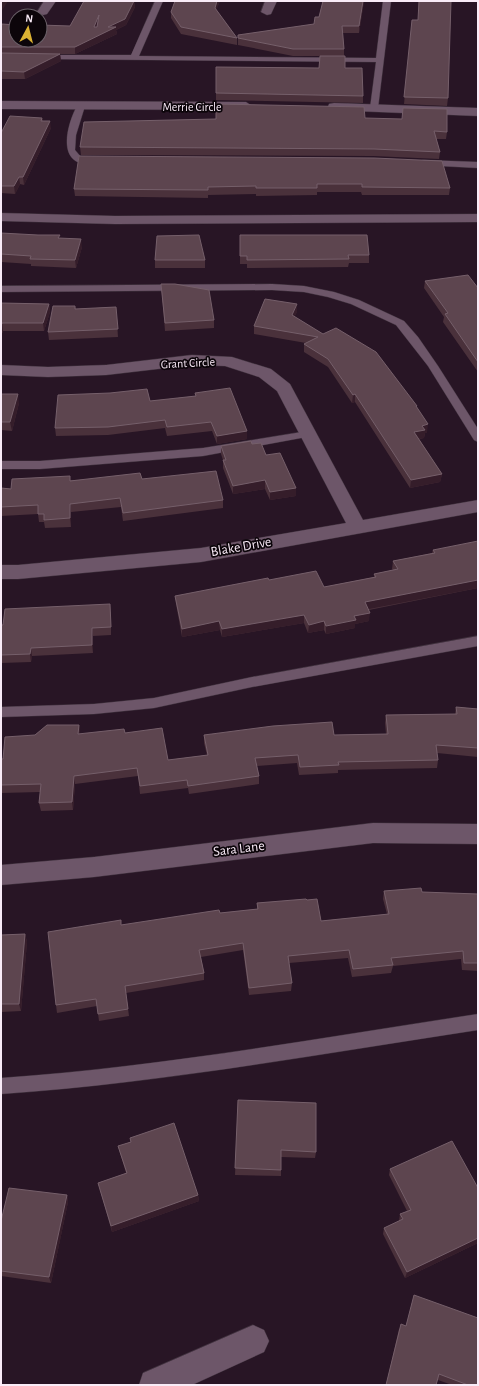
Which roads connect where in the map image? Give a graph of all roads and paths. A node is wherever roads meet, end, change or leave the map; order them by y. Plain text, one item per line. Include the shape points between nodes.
1 (159, 1) edge
2 (387, 1) edge
3 (32, 57) edge
4 (134, 58) junction
5 (380, 60) junction
6 (1, 105) edge
7 (81, 106) junction
8 (259, 106) edge
9 (320, 107) edge
10 (374, 108) junction
11 (478, 112) edge
12 (106, 160) edge
13 (417, 162) edge
14 (478, 166) edge
15 (1, 217) edge
16 (478, 218) edge
17 (1, 289) edge
18 (1, 370) edge
19 (308, 434) junction
20 (478, 438) edge
21 (1, 465) edge
22 (478, 506) edge
23 (357, 526) junction
24 (1, 572) edge
25 (478, 641) edge
26 (1, 712) edge
27 (478, 834) edge
28 (1, 875) edge
29 (478, 1022) edge
30 (1, 1086) edge
31 (253, 1342) dead end
32 (155, 1385) edge

1 - 4 lane
2 - 5 lane
3 - 4 lane
4 - 5 lane
5 - 10 lane
6 - 7 street, Merrie Circle
7 - 8 street, Merrie Circle
7 - 12 lane via 69,146 72,155 78,159
9 - 10 street
10 - 11 street
13 - 14 lane
15 - 16 street via 162,220
17 - 20 lane via 272,287 330,294 355,302 400,323 426,355
18 - 19 street, Grant Circle via 48,372 98,370 192,360 226,361 265,373 284,388
19 - 21 lane via 203,452 40,465
19 - 23 street, Grant Circle
22 - 23 street, Blake Drive
23 - 24 street, Blake Drive via 201,555
25 - 26 lane via 252,682 154,703 94,709
27 - 28 street, Sara Lane via 373,833 94,867
29 - 30 lane via 159,1071
31 - 32 street

